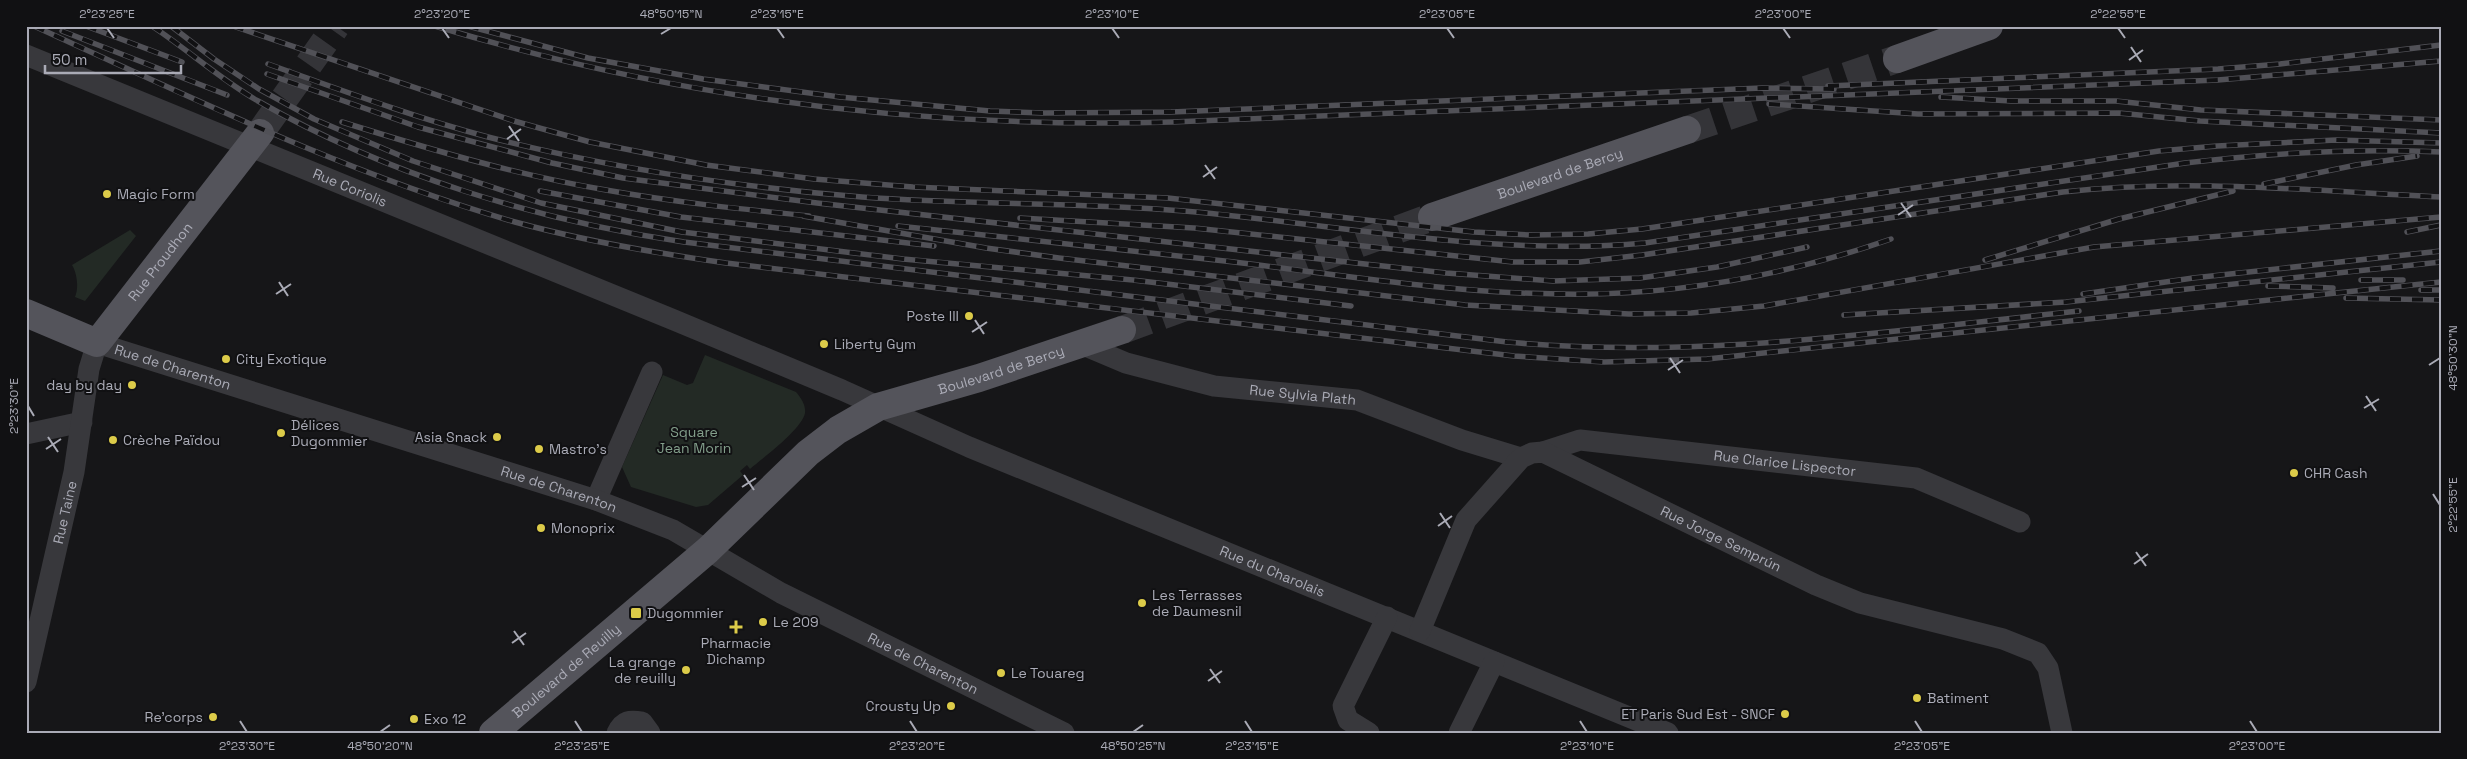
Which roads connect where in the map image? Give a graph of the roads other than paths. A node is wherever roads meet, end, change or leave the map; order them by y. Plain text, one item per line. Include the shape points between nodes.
1 (1989, 26) edge
2 (26, 55) edge
3 (1897, 59) tunnel mouth
4 (1687, 130) tunnel mouth
5 (255, 140) junction
6 (1432, 217) tunnel mouth
7 (26, 313) edge
8 (1122, 330) tunnel mouth
9 (97, 343) junction
10 (1081, 344) junction
11 (652, 372) dead end
12 (878, 407) junction
13 (82, 422) junction
14 (26, 434) edge
15 (1543, 452) junction
16 (1522, 458) junction
17 (596, 500) junction
18 (2020, 522) dead end
19 (708, 550) junction
20 (1387, 617) junction
21 (1420, 631) junction
22 (1494, 662) junction
23 (26, 682) edge
24 (644, 727) edge
25 (1640, 728) edge
26 (493, 733) edge
27 (617, 733) edge
28 (1064, 733) edge
29 (1370, 733) edge
30 (1459, 733) edge
31 (1668, 733) edge
32 (2062, 733) edge

1 - 3 main road
2 - 5 street, Rue Coriolis
4 - 6 main road, Boulevard de Bercy
5 - 9 main road, Rue Proudhon
5 - 12 street, Rue Coriolis
7 - 9 main road, Rue de Charenton
8 - 10 main road, Boulevard de Bercy
9 - 13 street, Rue Taine via 89,369
9 - 17 street, Rue de Charenton
10 - 12 main road, Boulevard de Bercy via 980,378
10 - 16 street, Rue Sylvia Plath via 1126,363 1214,386 1357,400 1462,440
11 - 17 street
12 - 19 main road, Boulevard de Bercy via 838,430 808,453
12 - 20 street, Rue du Charolais
13 - 14 street
13 - 23 street, Rue Taine via 74,472
15 - 16 street
15 - 18 street, Rue Clarice Lispector via 1580,440 1916,478
15 - 32 street, Rue Jorge Semprún via 1808,581 1860,603 2003,639 2038,653 2048,668
16 - 21 street via 1466,520
17 - 19 street, Rue de Charenton via 666,527
19 - 26 main road, Boulevard de Reuilly
19 - 28 street, Rue de Charenton via 781,593
20 - 21 street, Rue du Charolais
20 - 29 street via 1344,706 1348,720
21 - 22 street, Rue du Charolais
22 - 25 street, Rue du Charolais
22 - 30 street
24 - 27 street via 624,722
25 - 31 street, Rue du Charolais

